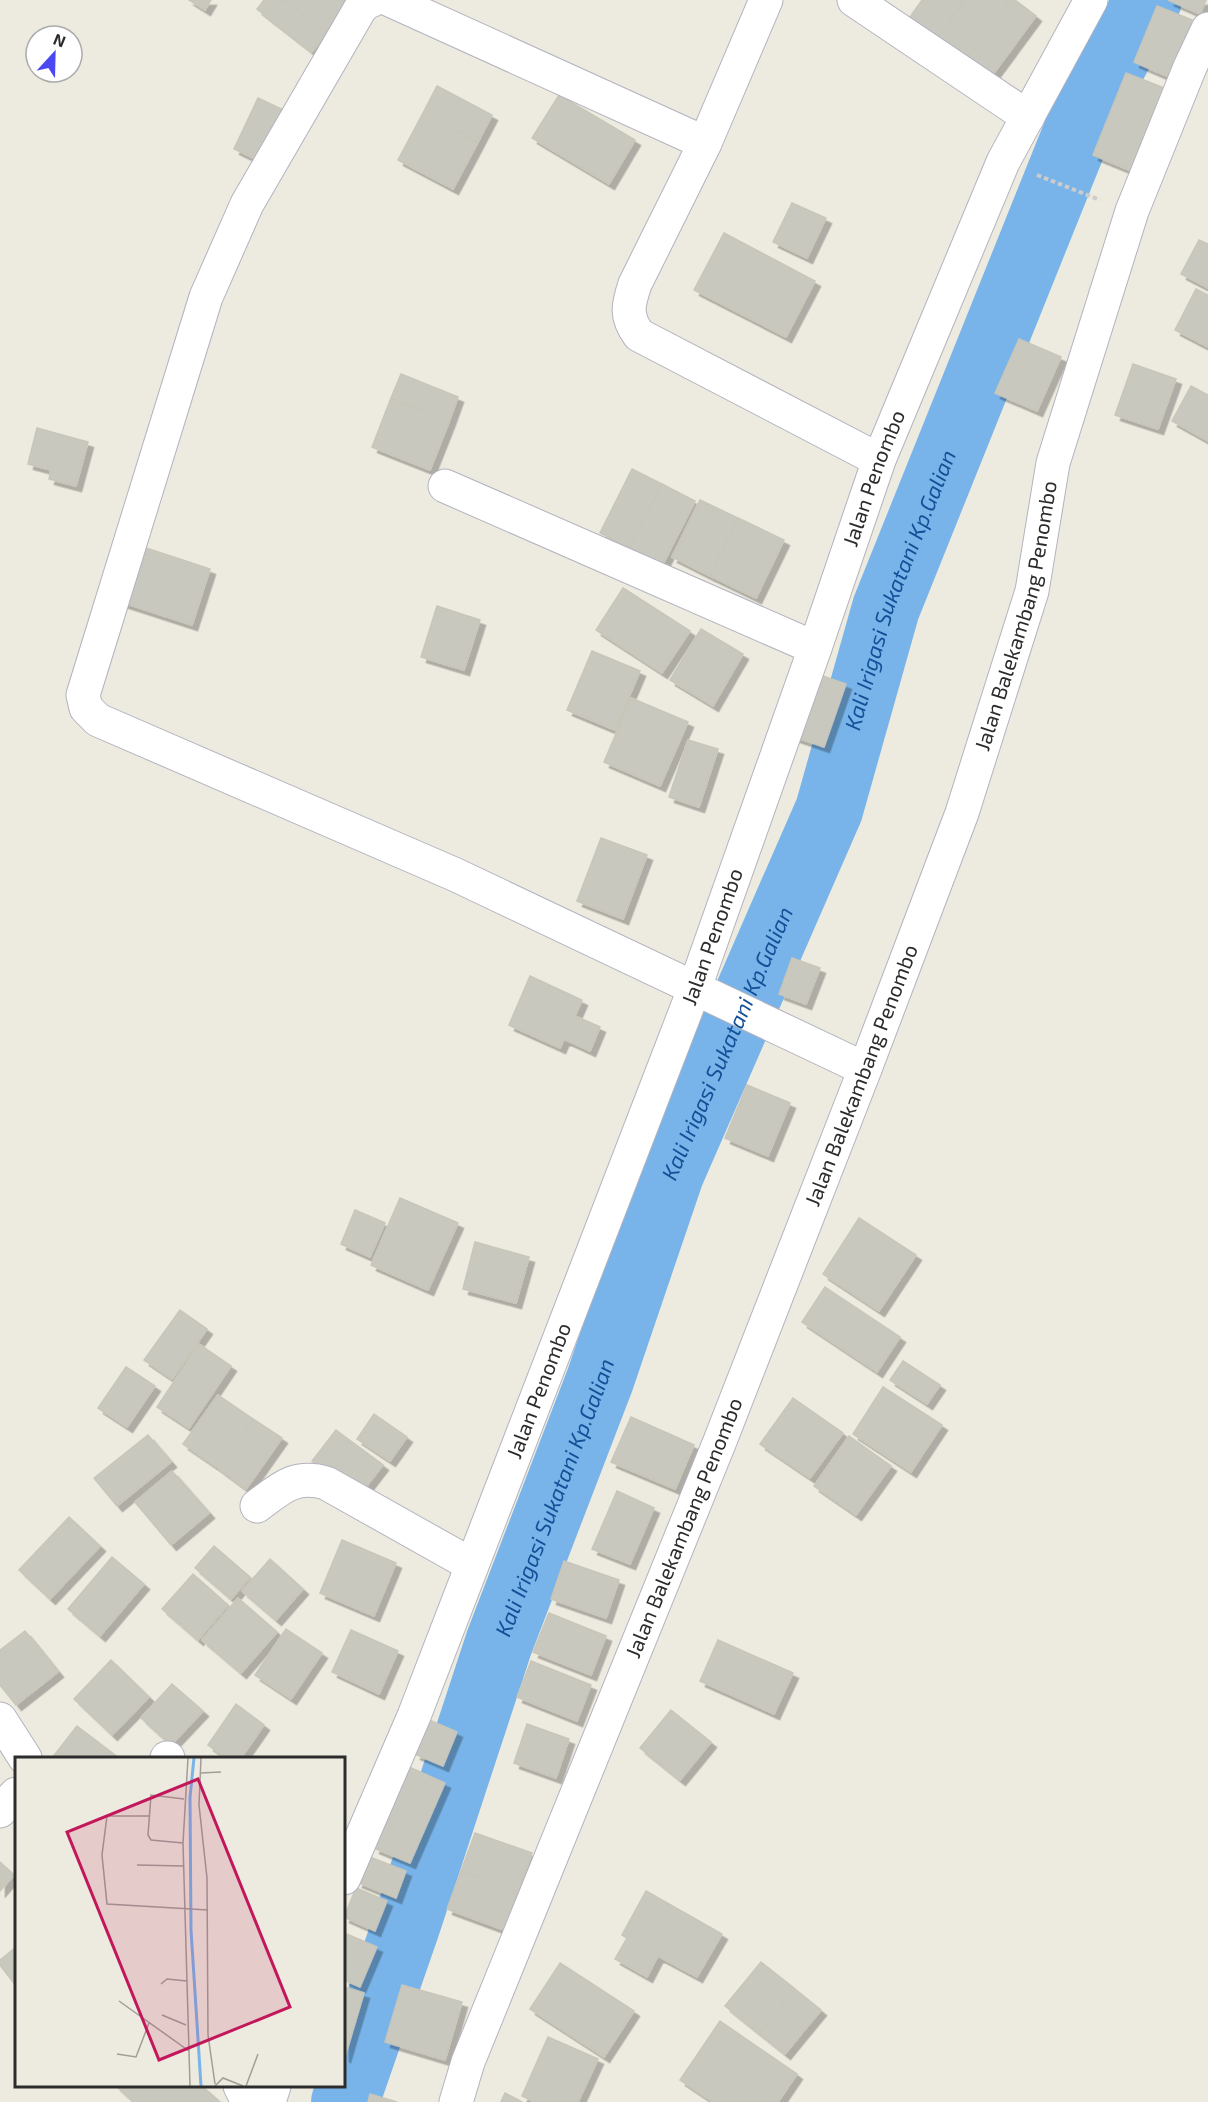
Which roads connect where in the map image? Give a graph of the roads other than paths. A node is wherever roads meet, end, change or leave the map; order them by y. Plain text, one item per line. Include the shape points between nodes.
1 (373, 0) edge
2 (390, 0) edge
3 (766, 0) edge
4 (854, 0) edge
5 (1091, 0) edge
6 (1208, 29) edge
7 (1028, 117) junction
8 (705, 144) junction
9 (879, 460) junction
10 (444, 486) dead end
11 (815, 648) junction
12 (709, 994) junction
13 (865, 1069) junction
14 (257, 1506) dead end
15 (471, 1565) junction
16 (0, 1719) edge
17 (24, 1757) edge
18 (15, 1795) edge
19 (0, 1811) edge
20 (345, 1876) edge
21 (241, 2087) edge
22 (273, 2087) edge
23 (248, 2102) edge
24 (268, 2102) edge
25 (456, 2102) edge

1 - 12 street via 360,9 247,204 206,297 83,702 98,720 456,875
2 - 8 street
3 - 8 street
4 - 7 street
5 - 7 street, Jalan Penombo
6 - 13 street, Jalan Balekambang Penombo via 1132,211 1053,464 1032,591 962,813
7 - 9 street, Jalan Penombo via 1003,162
8 - 9 street via 634,284 628,316 632,326 639,335
9 - 11 street, Jalan Penombo
10 - 11 street
11 - 12 street, Jalan Penombo
12 - 13 street
12 - 15 street, Jalan Penombo
13 - 25 street, Jalan Balekambang Penombo via 720,1441 468,2062
14 - 15 street via 280,1488 299,1480 326,1482
15 - 20 street, Jalan Penombo via 414,1716
16 - 17 street
18 - 19 street
21 - 23 street
22 - 24 street

